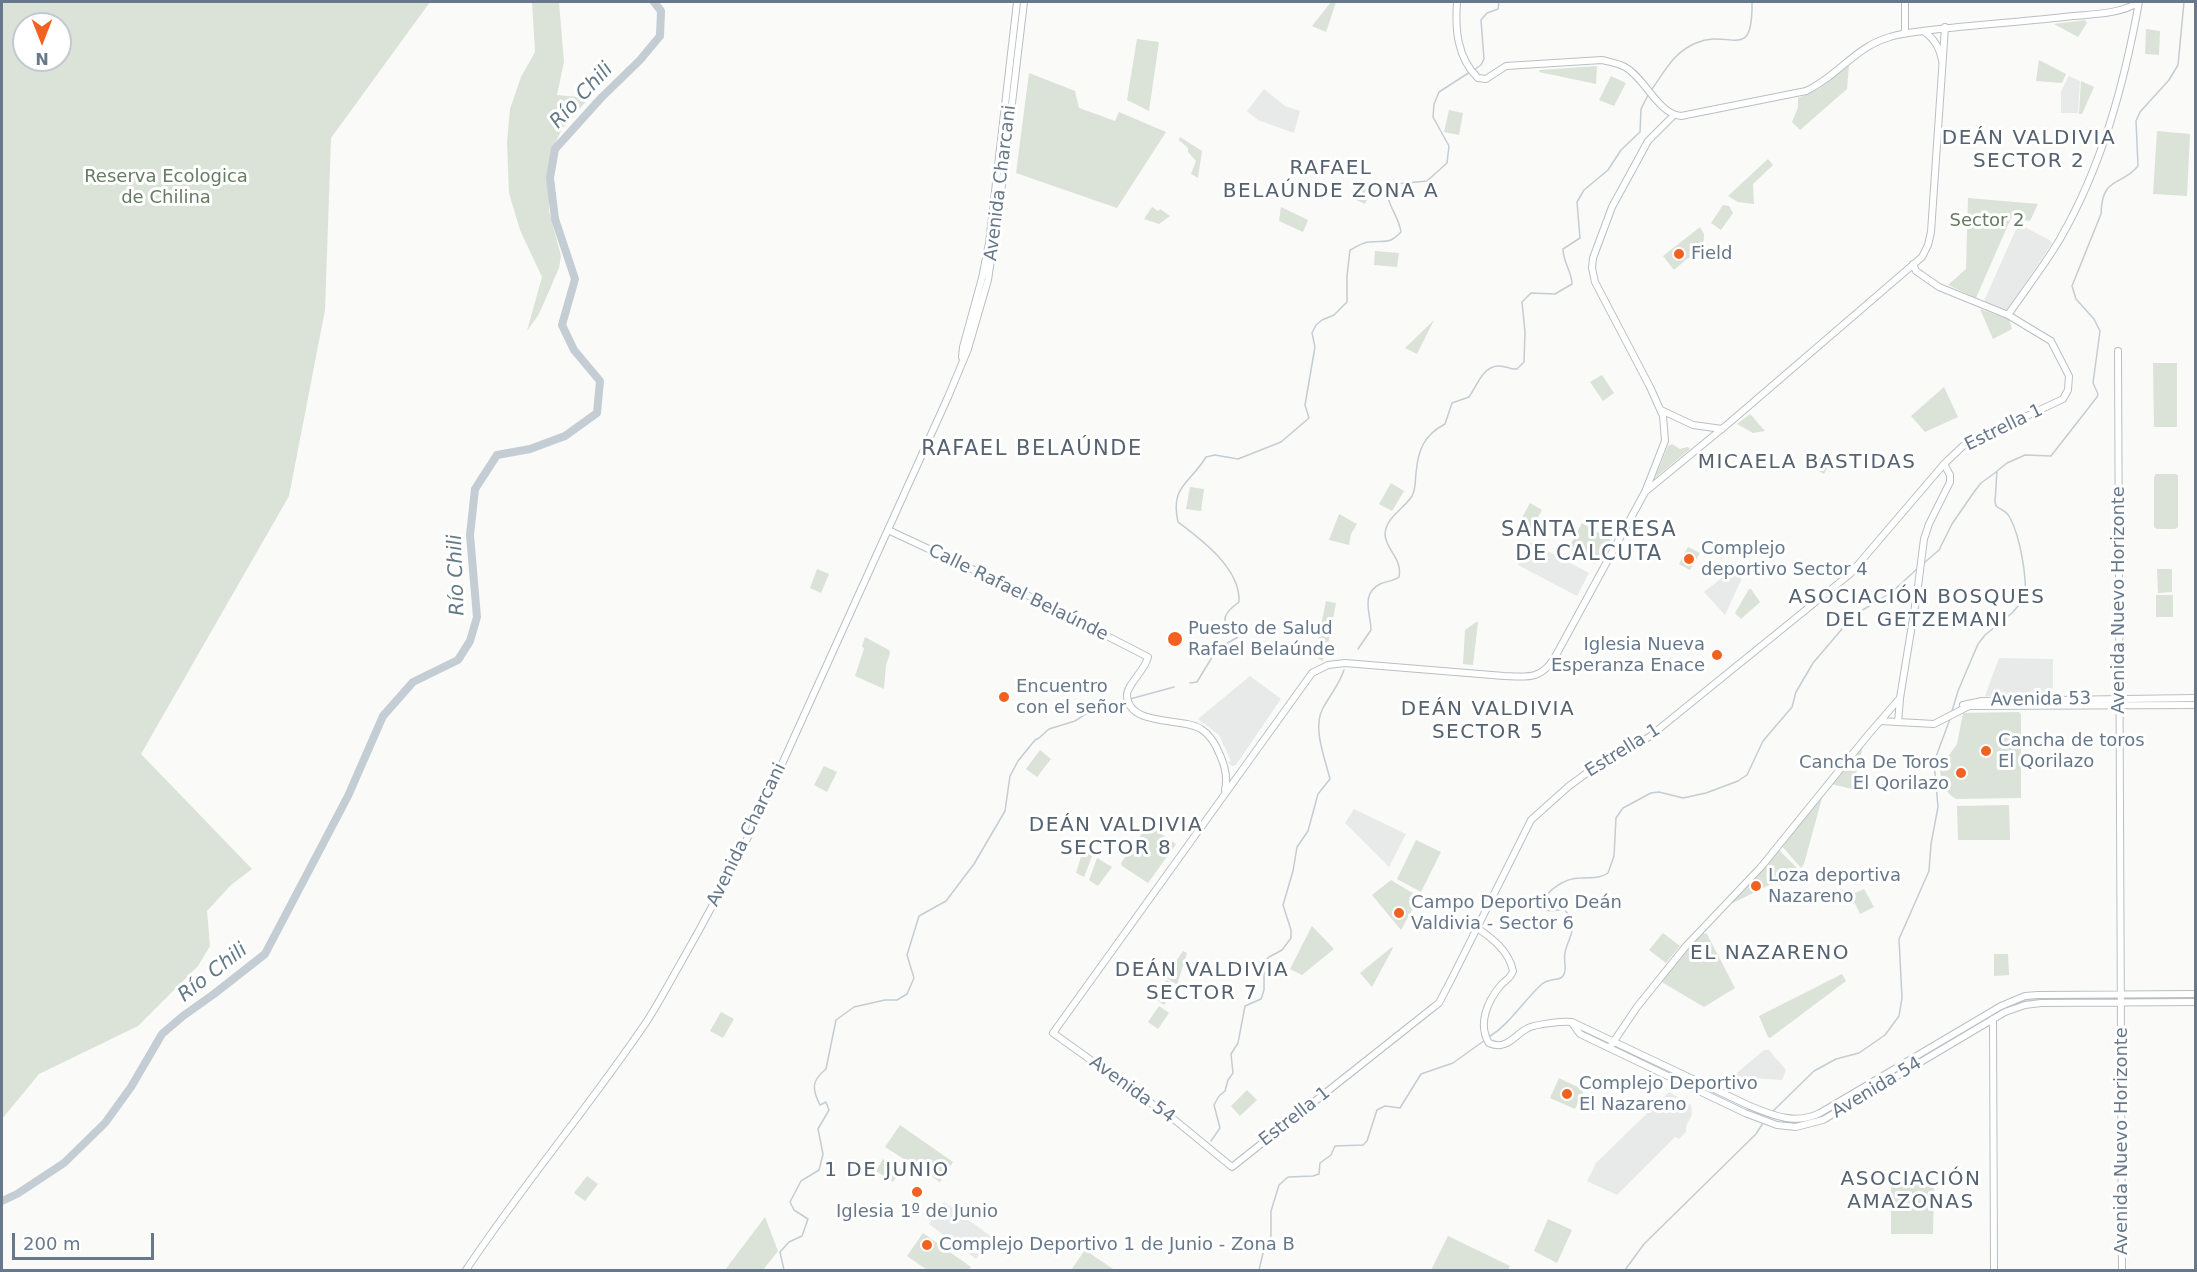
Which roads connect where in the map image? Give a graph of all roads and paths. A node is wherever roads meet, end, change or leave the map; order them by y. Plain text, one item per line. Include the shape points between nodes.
1 (1017, 2) edge
2 (1024, 2) edge
3 (1457, 2) edge
4 (1905, 2) edge
5 (2139, 2) edge
6 (1945, 27) junction
7 (1923, 31) junction
8 (1905, 33) junction
9 (1943, 64) junction
10 (1674, 116) junction
11 (1912, 264) junction
12 (2008, 315) junction
13 (2118, 355) dead end
14 (962, 361) junction
15 (1661, 410) junction
16 (1722, 429) junction
17 (1944, 464) junction
18 (1645, 492) junction
19 (888, 530) junction
20 (1900, 698) junction
21 (2196, 699) edge
22 (2119, 702) junction
23 (2196, 705) edge
24 (1880, 721) junction
25 (1898, 722) junction
26 (1243, 768) junction
27 (1229, 774) junction
28 (1235, 780) junction
29 (1224, 794) junction
30 (1477, 928) junction
31 (2120, 994) junction
32 (2196, 994) edge
33 (2120, 1002) junction
34 (2196, 1002) edge
35 (1993, 1019) junction
36 (1572, 1022) junction
37 (1612, 1044) junction
38 (1232, 1167) joint
39 (466, 1270) edge
40 (1994, 1270) edge
41 (2122, 1270) edge

1 - 14 street, Avenida Charcani via 988,243
2 - 14 street, Avenida Charcani via 995,245 979,315
3 - 10 street via 1456,36 1476,77 1486,79 1506,66 1602,60 1622,65
4 - 8 street
5 - 6 street via 2121,10 2085,15
5 - 12 street via 2119,93 2097,163 2060,239
6 - 7 street
6 - 9 street
7 - 8 street
7 - 9 street via 1939,49
8 - 10 street via 1871,44 1806,91
9 - 11 street via 1931,235 1925,252
10 - 15 street via 1648,141 1612,207 1592,263 1595,282
11 - 12 street via 1916,272 1939,287
11 - 16 street
12 - 17 street, Estrella 1 via 2052,343 2067,369 2069,387 2063,399 1971,441
13 - 22 street, Avenida Nuevo Horizonte
14 - 19 street, Avenida Charcani
15 - 16 street via 1693,425
15 - 18 street via 1665,441
16 - 18 street
17 - 20 street via 1950,482 1926,532
17 - 30 street, Estrella 1 via 1850,574 1649,737 1591,770 1531,820
18 - 26 street via 1555,657 1542,672 1526,677 1345,663 1328,665 1317,669 1303,684
19 - 27 street, Calle Rafael Belaúnde via 1148,657 1127,690 1133,709 1143,716 1201,728 1213,740
19 - 39 street, Avenida Charcani via 758,817 696,937 645,1024
20 - 24 street
20 - 25 street
21 - 22 street, Avenida 53
22 - 23 street, Avenida 53
22 - 25 street, Avenida 53 via 1969,702 1940,720
22 - 31 street, Avenida Nuevo Horizonte
24 - 25 street
24 - 37 street via 1761,867 1686,946
26 - 27 street
26 - 28 street
27 - 28 street via 1228,779
27 - 29 street
28 - 29 street
29 - 38 street, Avenida 54 via 1053,1034
30 - 36 street via 1495,940 1513,971 1485,1014 1489,1043 1504,1044 1534,1026
30 - 38 street, Estrella 1 via 1439,1003
31 - 32 street, Avenida 54
31 - 33 street, Avenida Nuevo Horizonte
31 - 37 street, Avenida 54 via 2016,999 1820,1113 1798,1120 1759,1110
33 - 34 street, Avenida 54
33 - 35 street, Avenida 54 via 2035,1003
33 - 41 street, Avenida Nuevo Horizonte
35 - 37 street, Avenida 54 via 1830,1116 1796,1127 1777,1125 1745,1113
35 - 40 street
36 - 37 street, Avenida 54
36 - 37 street, Avenida 54 via 1580,1034

